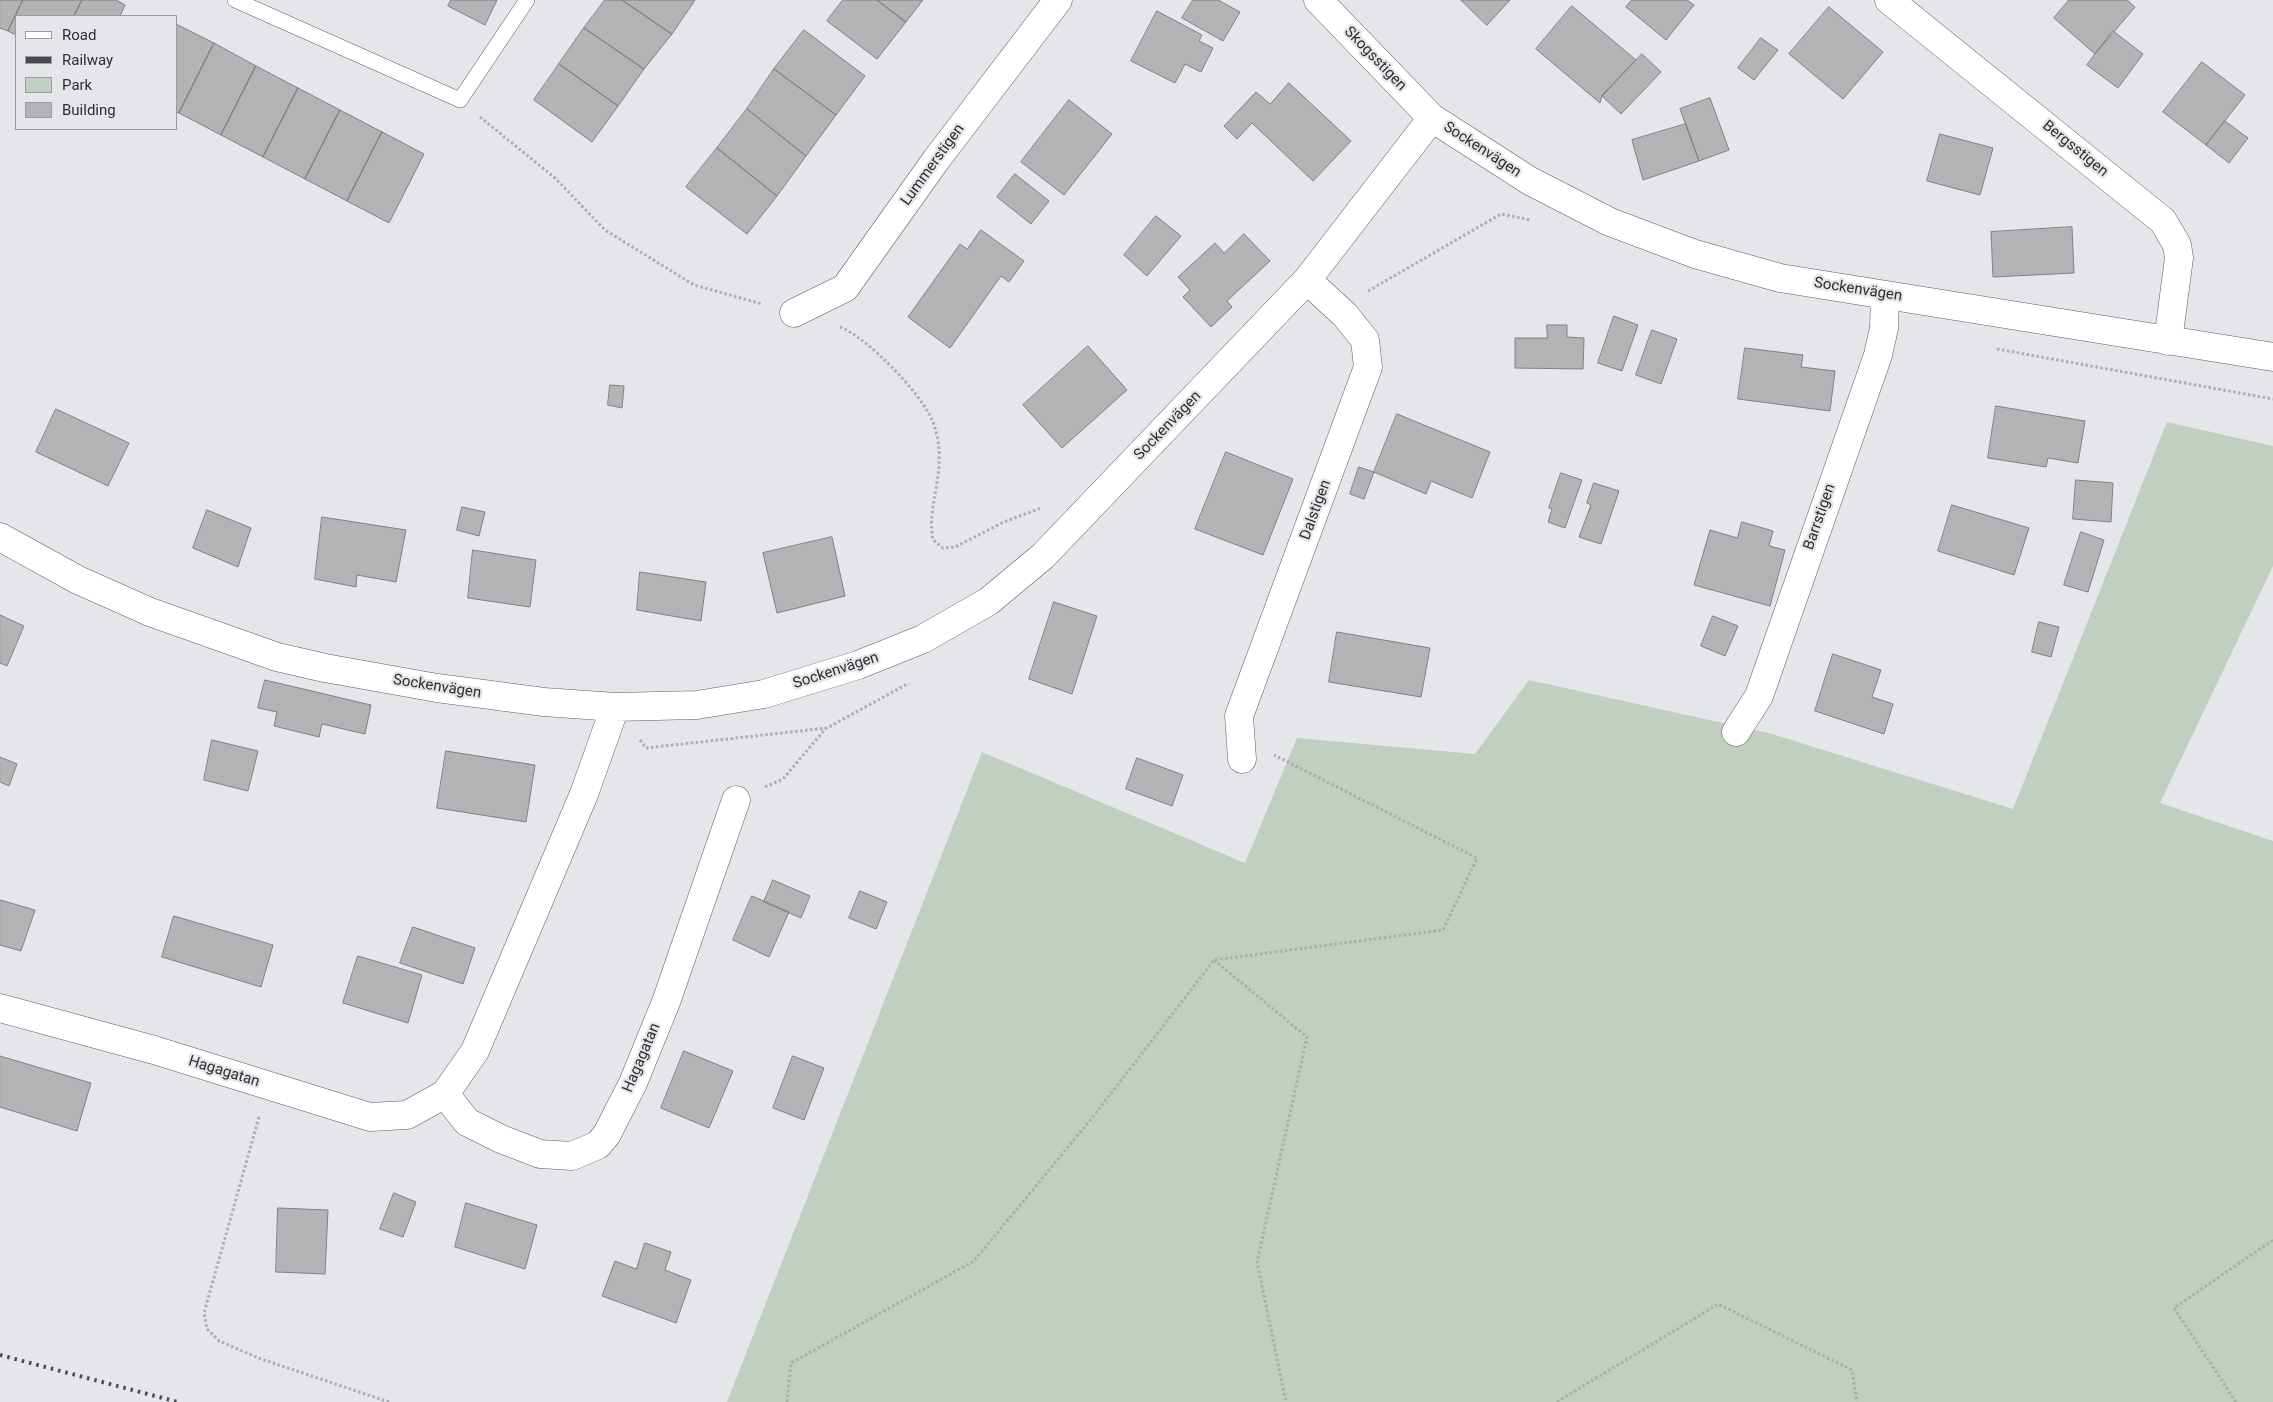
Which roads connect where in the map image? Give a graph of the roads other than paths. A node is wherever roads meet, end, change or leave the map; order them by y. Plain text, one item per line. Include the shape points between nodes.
1 (235, 0) edge
2 (527, 0) edge
3 (1058, 0) edge
4 (1318, 0) edge
5 (1889, 0) edge
6 (1432, 118) junction
7 (1307, 280) junction
8 (1885, 295) junction
9 (794, 312) road end
10 (2168, 341) junction
11 (2273, 357) edge
12 (0, 537) edge
13 (615, 707) junction
14 (1736, 732) dead end
15 (1241, 749) road end
16 (736, 800) road end
17 (0, 1008) edge
18 (445, 1094) junction

1 - 2 lane via 460,100
3 - 9 street, Lummerstigen via 936,160 845,288
4 - 6 street, Skogsstigen
5 - 10 street, Bergsstigen via 2163,221 2179,258
6 - 7 street, Sockenvägen
6 - 8 street, Sockenvägen via 1530,181 1610,222 1695,254 1780,278
7 - 13 street, Sockenvägen via 1043,556 990,602 923,639 858,665 764,694 706,704
7 - 15 street, Dalstigen via 1365,340 1368,367 1239,716
8 - 10 street, Sockenvägen
8 - 14 street, Barrstigen via 1884,328 1878,355 1759,696
10 - 11 street, Sockenvägen
12 - 13 street, Sockenvägen via 78,580 150,612 277,657 437,688 544,702
13 - 18 street, Hagagatan via 584,794 474,1050
16 - 18 street, Hagagatan via 662,1011 633,1082 607,1134 598,1145 572,1156 540,1154 468,1122
17 - 18 street, Hagagatan via 154,1050 370,1117 407,1115

